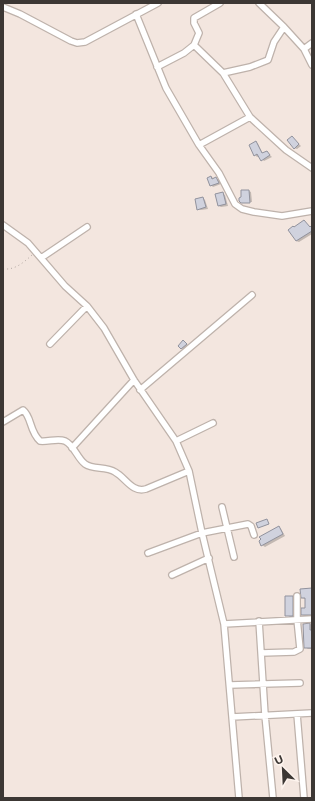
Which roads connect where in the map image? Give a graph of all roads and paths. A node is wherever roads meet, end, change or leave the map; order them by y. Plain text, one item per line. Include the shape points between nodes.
1 (158, 3) edge
2 (220, 3) edge
3 (259, 3) edge
4 (3, 7) edge
5 (136, 14) junction
6 (284, 27) junction
7 (312, 43) edge
8 (194, 45) junction
9 (304, 49) junction
10 (312, 65) edge
11 (158, 68) junction
12 (223, 73) junction
13 (250, 117) junction
14 (199, 145) junction
15 (312, 168) edge
16 (312, 211) edge
17 (3, 225) edge
18 (87, 227) dead end
19 (36, 252) junction
20 (41, 258) junction
21 (3, 269) edge
22 (252, 295) dead end
23 (86, 306) junction
24 (50, 344) dead end
25 (134, 380) junction
26 (140, 390) junction
27 (3, 422) edge
28 (213, 423) dead end
29 (176, 441) junction
30 (72, 448) junction
31 (189, 471) junction
32 (222, 507) dead end
33 (227, 528) junction
34 (202, 533) junction
35 (254, 535) dead end
36 (148, 553) dead end
37 (234, 557) dead end
38 (209, 558) junction
39 (172, 576) dead end
40 (297, 596) dead end
41 (297, 619) junction
42 (312, 619) edge
43 (259, 621) junction
44 (224, 624) junction
45 (261, 653) junction
46 (300, 683) dead end
47 (230, 685) junction
48 (263, 685) junction
49 (312, 713) edge
50 (297, 714) junction
51 (265, 715) junction
52 (232, 717) junction
53 (240, 798) edge
54 (273, 798) edge
55 (304, 798) edge

1 - 5 street
2 - 8 street via 194,18 199,33
3 - 6 street
4 - 5 street via 77,43 85,42
5 - 11 street
6 - 9 street
6 - 12 street via 274,42 268,60
7 - 9 street
8 - 11 street
8 - 12 street
9 - 10 street
11 - 14 street via 166,88
12 - 13 street
13 - 14 street
13 - 15 street via 286,150
14 - 16 street via 219,173 235,204 242,209 282,216
17 - 19 street
18 - 20 street
19 - 20 street
19 - 21 path via 22,264
20 - 23 street
22 - 26 street
23 - 24 street
23 - 25 street via 104,328
25 - 26 street
25 - 30 street
26 - 29 street
27 - 30 street via 23,410 32,431 40,441 64,441
28 - 29 street
29 - 31 street
30 - 31 street via 78,458 88,466 114,470 139,490
31 - 34 street
32 - 33 street
33 - 34 street
33 - 35 street via 249,524
33 - 37 street
34 - 36 street
34 - 38 street
38 - 39 street
38 - 44 street
40 - 41 street
41 - 42 street
41 - 43 street
41 - 45 street via 299,650
43 - 44 street
43 - 45 street
44 - 47 street
45 - 48 street
46 - 48 street
47 - 48 street
47 - 52 street
48 - 51 street
49 - 50 street
50 - 51 street
50 - 55 street
51 - 52 street
51 - 54 street
52 - 53 street

